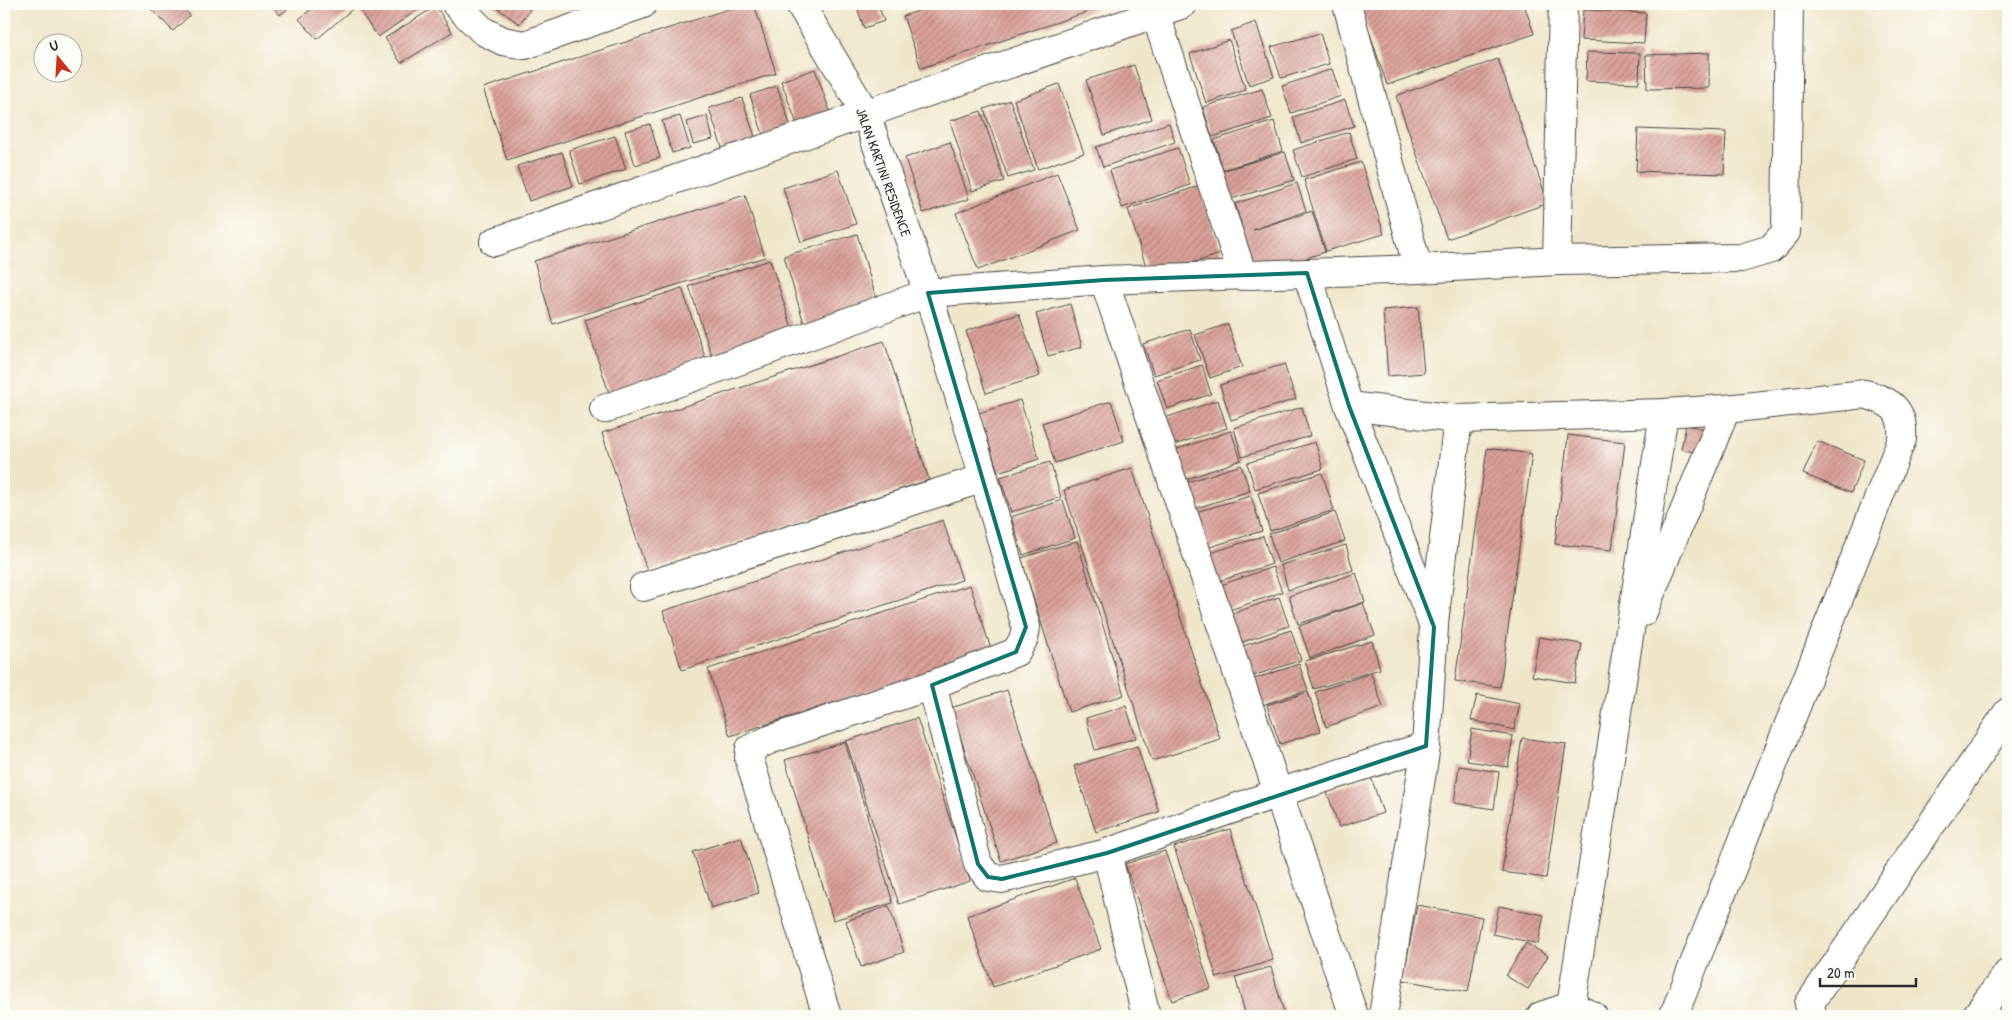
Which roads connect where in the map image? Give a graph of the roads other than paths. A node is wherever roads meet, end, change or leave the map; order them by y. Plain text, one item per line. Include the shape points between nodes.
1 (456, 4) edge
2 (643, 4) edge
3 (800, 4) edge
4 (1183, 4) edge
5 (1347, 4) edge
6 (1563, 4) edge
7 (1789, 4) edge
8 (1154, 9) edge
9 (866, 114) junction
10 (494, 242) dead end
11 (1556, 261) junction
12 (1418, 269) junction
13 (1306, 273) junction
14 (1243, 276) junction
15 (1104, 280) junction
16 (928, 293) junction
17 (1348, 406) junction
18 (604, 409) dead end
19 (1726, 410) junction
20 (1664, 414) junction
21 (1458, 418) junction
22 (984, 478) junction
23 (644, 587) dead end
24 (1434, 627) junction
25 (1626, 653) junction
26 (932, 685) junction
27 (2008, 712) edge
28 (1426, 746) junction
29 (1278, 793) junction
30 (1107, 853) junction
31 (2008, 972) edge
32 (1582, 1011) edge
33 (826, 1016) edge
34 (1146, 1016) edge
35 (1354, 1016) edge
36 (1383, 1016) edge
37 (1541, 1016) edge
38 (1672, 1016) edge
39 (1813, 1016) edge
40 (1976, 1016) edge

1 - 2 street via 483,30 503,41 525,45
3 - 9 street, JALAN KARTINI RESIDENCE
4 - 8 street
5 - 12 street
6 - 11 street
7 - 11 street via 1786,232 1771,249 1741,258
8 - 9 street
8 - 14 street
9 - 10 street
9 - 16 street, JALAN KARTINI RESIDENCE
11 - 12 street
12 - 13 street
13 - 14 street
13 - 17 street
14 - 15 street
15 - 16 street
15 - 29 street
16 - 18 street
16 - 22 street, JALAN KARTINI RESIDENCE
17 - 21 street
17 - 24 street
19 - 20 street
19 - 25 street
19 - 38 street via 1865,394 1885,400 1896,409 1903,426 1902,439
20 - 21 street
20 - 25 street
21 - 24 street
22 - 23 street
22 - 26 street, JALAN KARTINI RESIDENCE via 1026,628 1024,638 1016,652
24 - 28 street
25 - 32 street
26 - 30 street via 978,864 988,877 1002,879
26 - 33 street, JALAN KARTINI RESIDENCE via 769,740 750,750 749,758
27 - 39 street via 1809,1004
28 - 29 street
28 - 36 street
29 - 30 street
29 - 35 street
30 - 34 street
31 - 40 street
32 - 37 street

